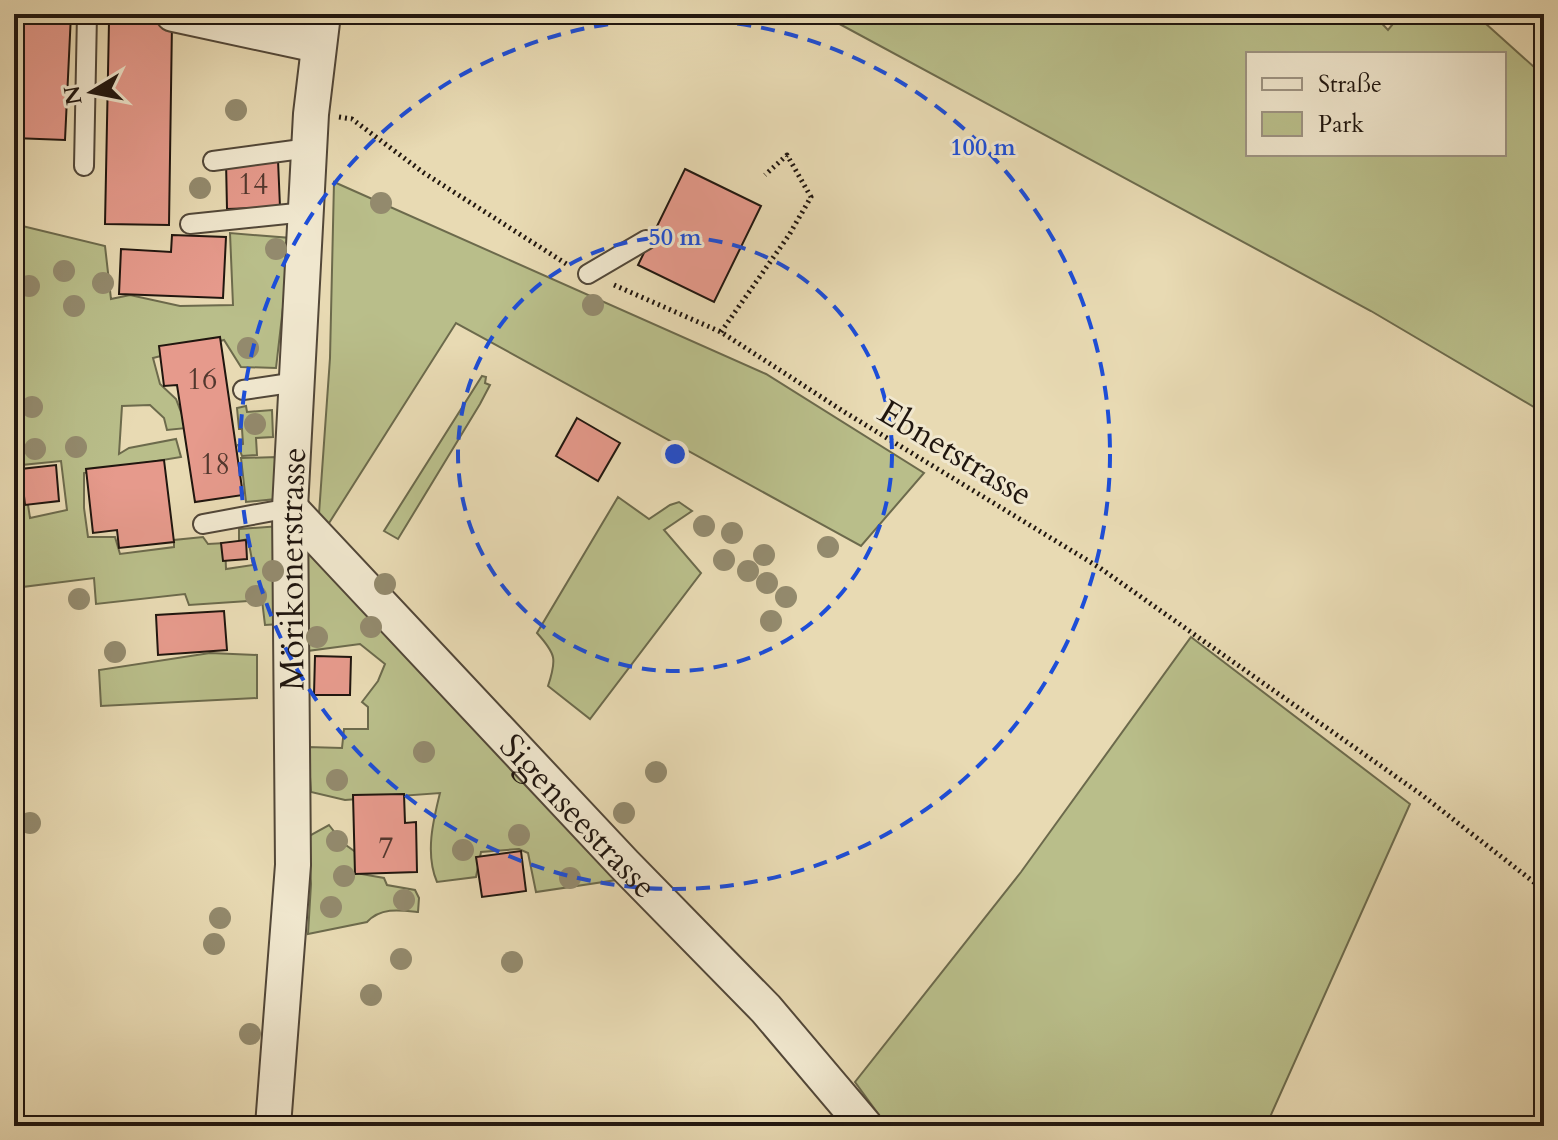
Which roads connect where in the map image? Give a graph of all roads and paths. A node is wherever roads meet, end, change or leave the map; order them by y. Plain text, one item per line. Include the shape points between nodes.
1 (87, 14) edge
2 (173, 14) edge
3 (320, 30) edge
4 (311, 114) junction
5 (309, 148) junction
6 (213, 161) dead end
7 (84, 166) dead end
8 (765, 175) dead end
9 (306, 212) junction
10 (190, 224) dead end
11 (646, 240) dead end
12 (588, 274) junction
13 (721, 332) junction
14 (297, 382) junction
15 (243, 390) dead end
16 (290, 508) junction
17 (203, 524) dead end
18 (1544, 890) edge
19 (273, 1126) edge
20 (865, 1126) edge

1 - 7 lane
2 - 3 street
3 - 4 street, Mörikonerstrasse
4 - 5 street, Mörikonerstrasse
4 - 12 path, Ebnetstrasse via 352,119 448,189
5 - 6 lane
5 - 9 street, Mörikonerstrasse
8 - 13 path via 787,155 811,197
9 - 10 lane
9 - 14 street, Mörikonerstrasse
11 - 12 lane
12 - 13 path, Ebnetstrasse
13 - 18 path, Ebnetstrasse via 1100,568 1422,795
14 - 15 lane
14 - 16 street, Mörikonerstrasse
16 - 17 lane
16 - 19 street, Mörikonerstrasse via 293,865
16 - 20 street, Sigenseestrasse via 766,1009

